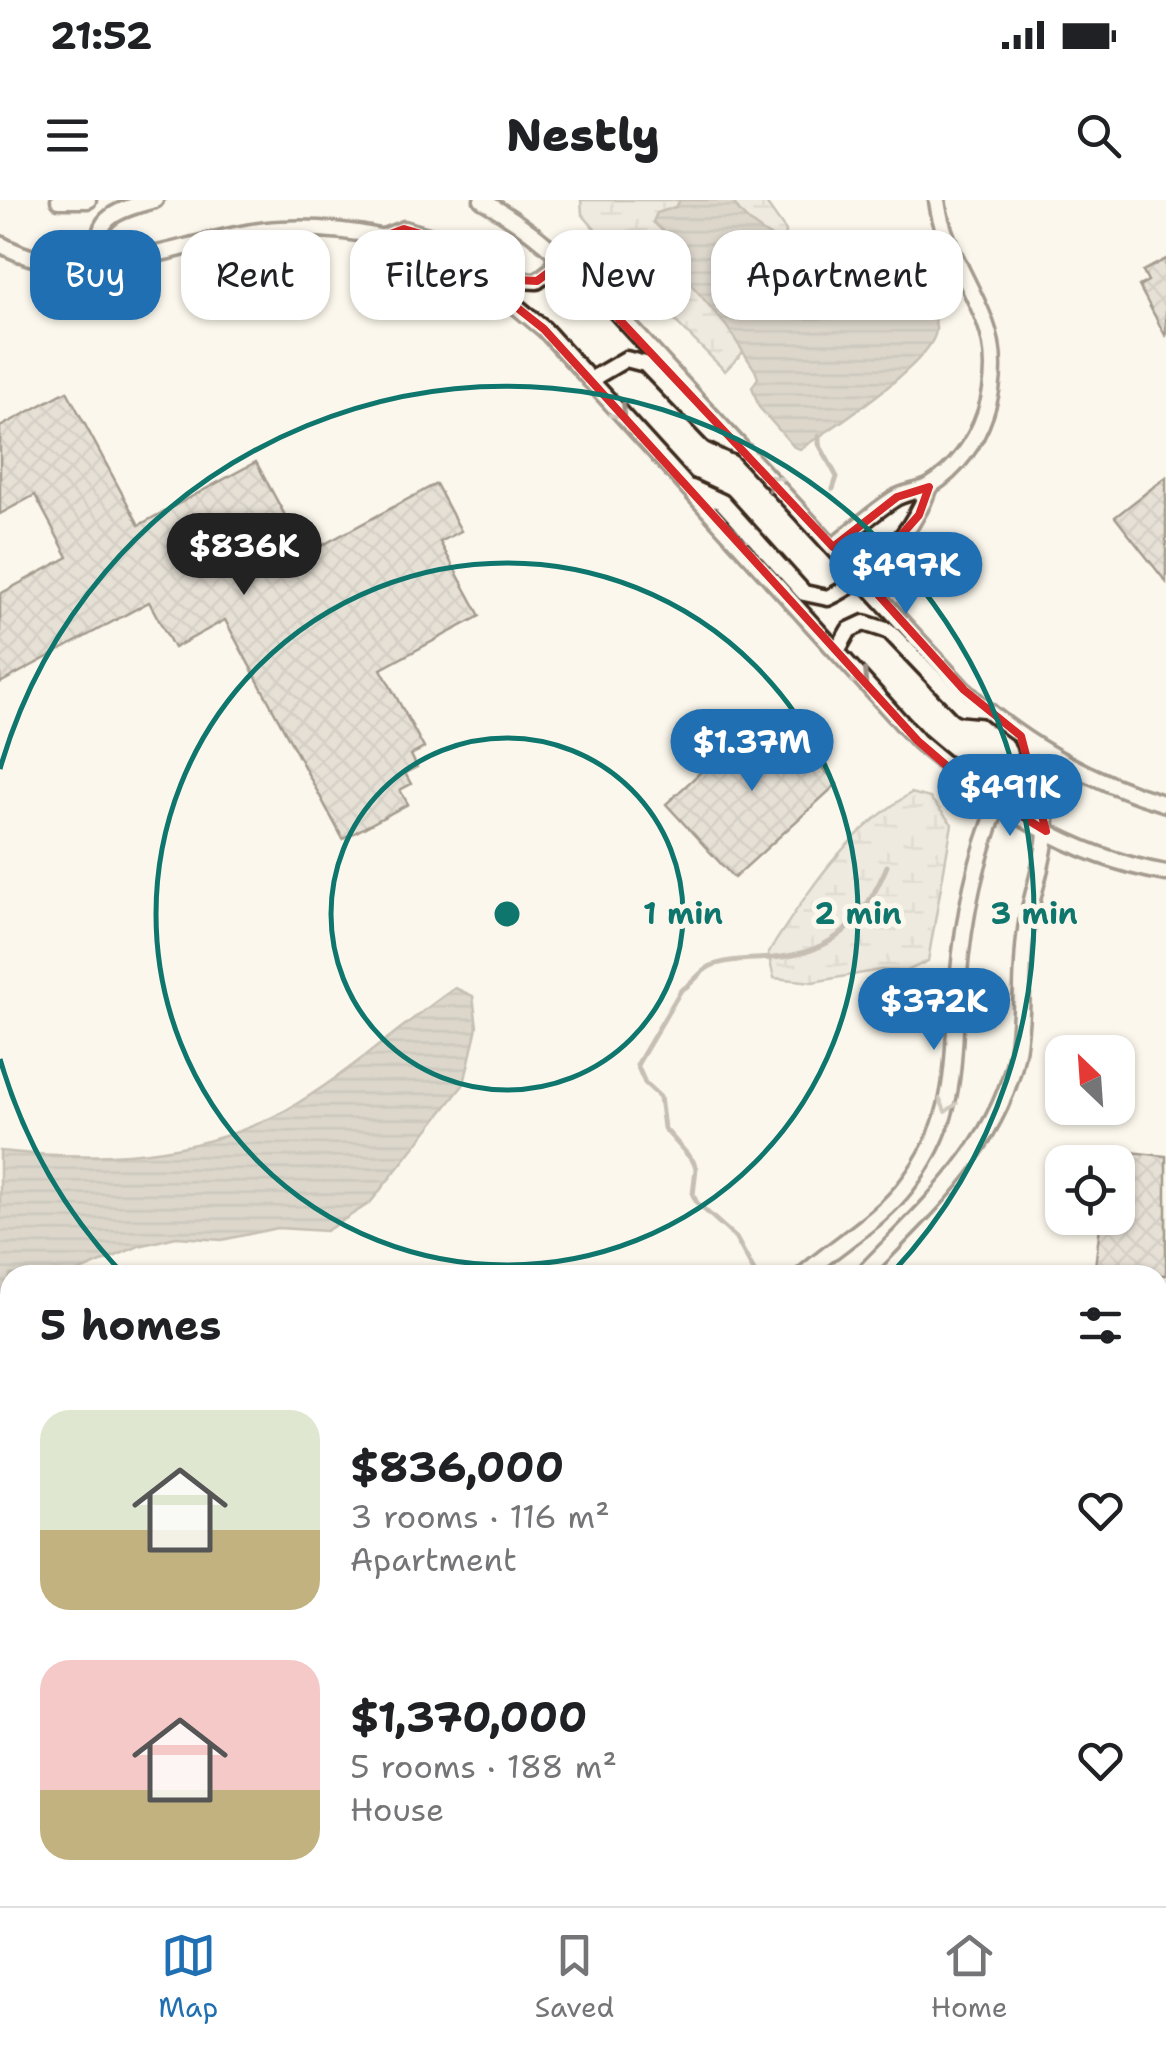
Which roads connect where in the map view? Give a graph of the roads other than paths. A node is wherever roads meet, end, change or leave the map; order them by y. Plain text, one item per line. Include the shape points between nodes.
1 (60, 200) edge
2 (88, 200) edge
3 (155, 200) edge
4 (482, 200) edge
5 (937, 200) edge
6 (101, 230) edge
7 (350, 232) edge
8 (545, 242) edge
9 (0, 244) edge
10 (161, 253) edge
11 (30, 258) edge
12 (525, 313) edge
13 (621, 320) edge
14 (590, 380) junction
15 (746, 451) junction
16 (685, 484) junction
17 (929, 486) junction
18 (833, 547) junction
19 (863, 578) junction
20 (837, 651) junction
21 (984, 709) junction
22 (1021, 736) junction
23 (1166, 804) edge
24 (998, 805) junction
25 (1046, 831) junction
26 (1166, 873) edge
27 (816, 1265) edge
28 (871, 1265) edge

1 - 2 street
3 - 6 street via 124,208
4 - 8 street
5 - 17 street via 940,223 987,326 992,380 985,420 955,464
7 - 10 street via 280,229
9 - 11 street
12 - 14 street
13 - 15 street
14 - 15 street via 626,359 645,364 713,436
14 -> 16 street
18 -> 15 street
16 - 19 street via 722,502 804,592 828,598
16 - 20 street
17 - 18 street via 896,497
17 - 19 street via 919,516
18 - 19 street
19 - 21 street
20 - 21 street via 849,630 864,623 889,630 962,707
20 -> 24 street via 918,741
21 - 22 street
22 - 23 street via 1125,792
22 - 25 street
24 - 25 street
24 -> 27 street via 964,926 954,1072 940,1128 898,1197
25 - 26 street
25 - 28 street via 1025,935 1019,1038 1000,1107 974,1153

